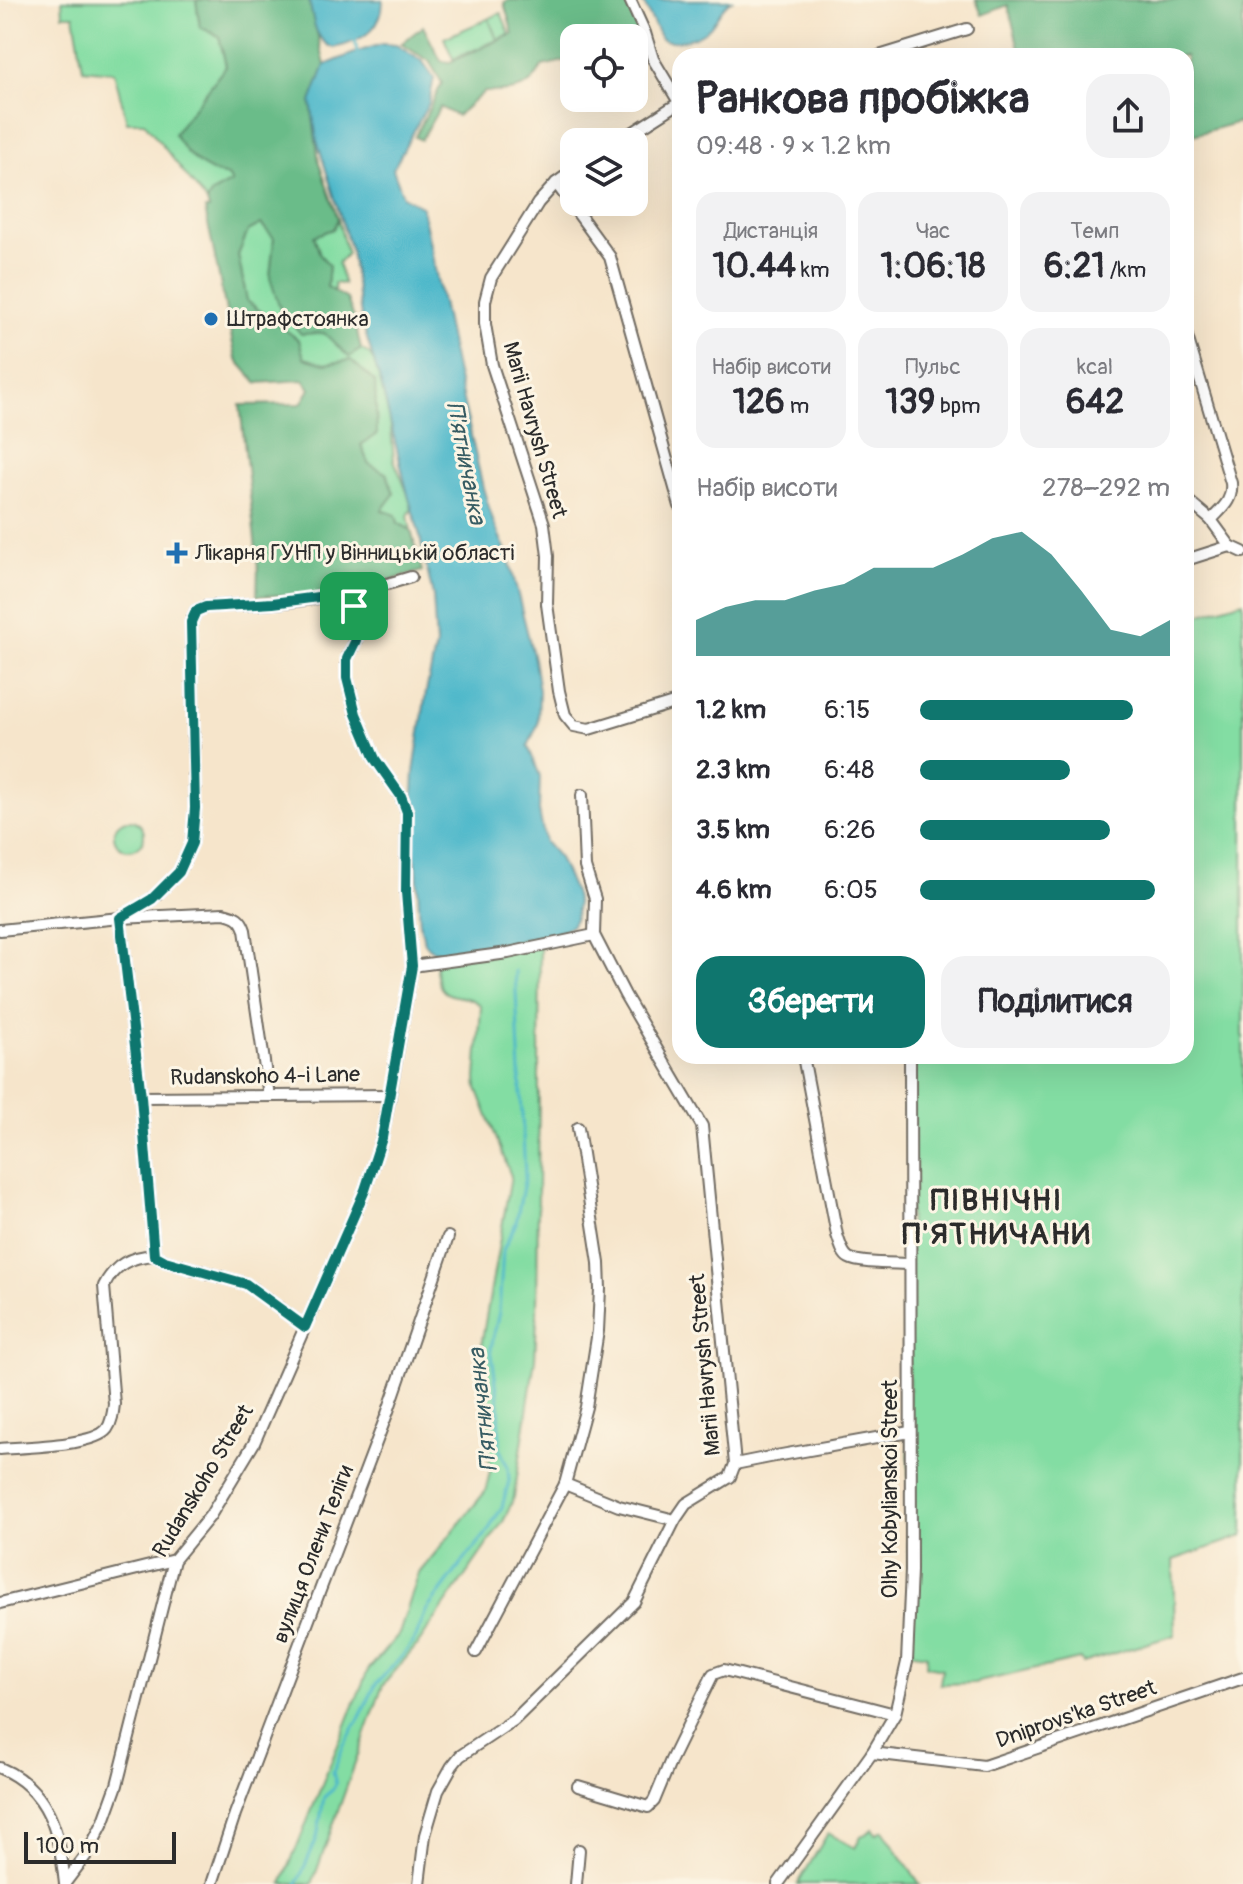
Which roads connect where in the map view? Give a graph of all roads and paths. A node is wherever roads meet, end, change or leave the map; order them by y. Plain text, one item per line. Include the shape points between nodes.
1 (630, 0) edge
2 (967, 29) dead end
3 (905, 48) edge
4 (672, 91) edge
5 (672, 109) edge
6 (641, 128) edge
7 (560, 180) edge
8 (556, 183) junction
9 (1194, 360) edge
10 (672, 478) edge
11 (1194, 506) edge
12 (1211, 520) junction
13 (1230, 546) junction
14 (1243, 552) edge
15 (1194, 557) edge
16 (411, 577) dead end
17 (348, 593) junction
18 (672, 703) edge
19 (582, 795) dead end
20 (120, 918) junction
21 (0, 930) edge
22 (594, 935) junction
23 (412, 966) junction
24 (805, 1064) edge
25 (910, 1064) edge
26 (390, 1095) junction
27 (269, 1096) junction
28 (141, 1097) junction
29 (578, 1128) dead end
30 (448, 1237) dead end
31 (154, 1255) junction
32 (910, 1264) junction
33 (305, 1327) junction
34 (910, 1432) junction
35 (0, 1449) edge
36 (735, 1464) junction
37 (565, 1484) junction
38 (675, 1520) junction
39 (174, 1560) junction
40 (0, 1603) edge
41 (476, 1652) dead end
42 (1243, 1678) edge
43 (895, 1714) junction
44 (872, 1753) junction
45 (0, 1768) edge
46 (578, 1786) dead end
47 (579, 1850) dead end
48 (65, 1884) edge
49 (212, 1884) edge
50 (419, 1884) edge
51 (576, 1884) edge
52 (778, 1884) edge

1 - 4 street
2 - 3 street
5 - 6 street
7 - 8 street, Marii Havrysh Street
8 - 10 street via 610,257
8 - 18 street, Marii Havrysh Street via 491,278 485,324 492,365 544,524 547,604 559,691 565,715 574,726 589,729
9 - 12 street via 1231,483 1229,500
11 - 12 street
12 - 13 street
13 - 14 street
13 - 15 street
16 - 17 street
17 - 20 street via 196,611 191,622 192,843 179,872 152,899
17 - 23 street, Rudanskoho Street via 358,623 347,659 356,714 407,812
19 - 22 street, Marii Havrysh Street via 585,867 595,899
20 - 21 street
20 - 27 street via 224,913 242,921
20 - 28 street
22 - 23 street
22 - 36 street, Marii Havrysh Street via 702,1126
23 - 26 street, Rudanskoho Street
24 - 32 street via 841,1248 857,1261
25 - 32 street, Olhy Kobylianskoi Street
26 - 27 street, Rudanskoho 4-i Lane
26 - 33 street, Rudanskoho Street via 365,1190
27 - 28 street, Rudanskoho 4-i Lane
28 - 31 street
29 - 37 street via 600,1289 586,1407
30 - 49 street, вулиця Олени Теліги
31 - 33 street via 246,1284
31 - 35 street via 125,1262 104,1286 114,1404 108,1428 86,1441
32 - 34 street, Olhy Kobylianskoi Street
33 - 39 street, Rudanskoho Street via 254,1443 210,1516
34 - 36 street
34 - 43 street, Olhy Kobylianskoi Street via 908,1656
36 - 38 street, Marii Havrysh Street via 730,1477 686,1504
37 - 38 street via 619,1506
37 - 41 street
38 - 50 street, Marii Havrysh Street via 634,1602 514,1720 452,1766 425,1835
39 - 40 street
39 - 48 street, Rudanskoho Street via 117,1785 87,1854
42 - 44 street, Dniprovs'ka Street via 984,1766
43 - 44 street, Olhy Kobylianskoi Street
43 - 46 street via 724,1670 713,1674 648,1807
44 - 52 street, Olhy Kobylianskoi Street
45 - 48 street via 24,1781 44,1804 58,1836
47 - 51 street

